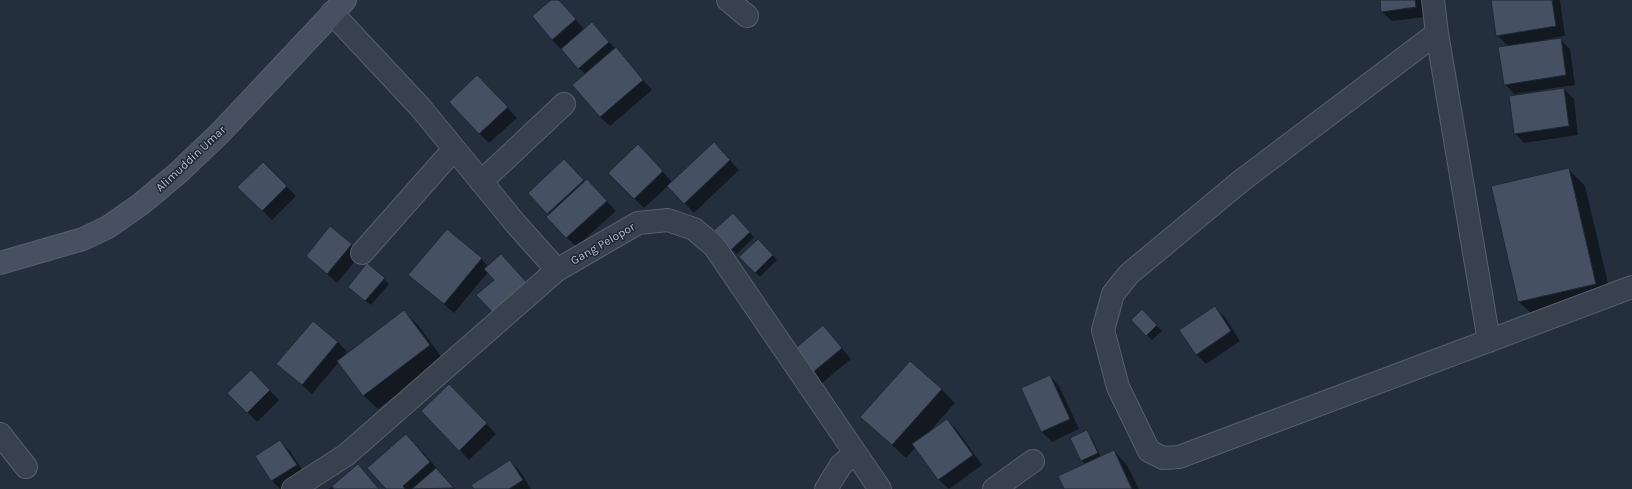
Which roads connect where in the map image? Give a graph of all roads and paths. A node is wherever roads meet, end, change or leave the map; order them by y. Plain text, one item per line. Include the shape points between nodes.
1 (728, 0) edge
2 (1433, 0) edge
3 (339, 7) edge
4 (747, 16) dead end
5 (1437, 33) junction
6 (564, 104) dead end
7 (454, 149) junction
8 (481, 182) junction
9 (362, 253) dead end
10 (0, 263) edge
11 (557, 270) junction
12 (1632, 287) edge
13 (1489, 341) junction
14 (0, 434) edge
15 (855, 453) junction
16 (1033, 461) dead end
17 (26, 467) dead end
18 (293, 489) edge
19 (826, 489) edge
20 (880, 489) edge
21 (994, 489) edge

1 - 4 street
2 - 5 street
3 - 7 street, Gang Pelopor
3 - 10 street, Alimuddin Umar via 220,133 141,204 108,227 83,239
5 - 13 street
5 - 13 street via 1241,181 1129,274 1113,294 1103,330 1118,387 1149,451 1163,458 1179,457
6 - 8 street
7 - 8 street, Gang Pelopor
7 - 9 street
8 - 11 street, Gang Pelopor
11 - 15 street, Gang Pelopor via 638,223 668,220 694,229 714,246
11 - 18 street via 346,455
12 - 13 street
14 - 17 street
15 - 19 street via 841,465
15 - 20 street, Gang Pelopor
16 - 21 street

